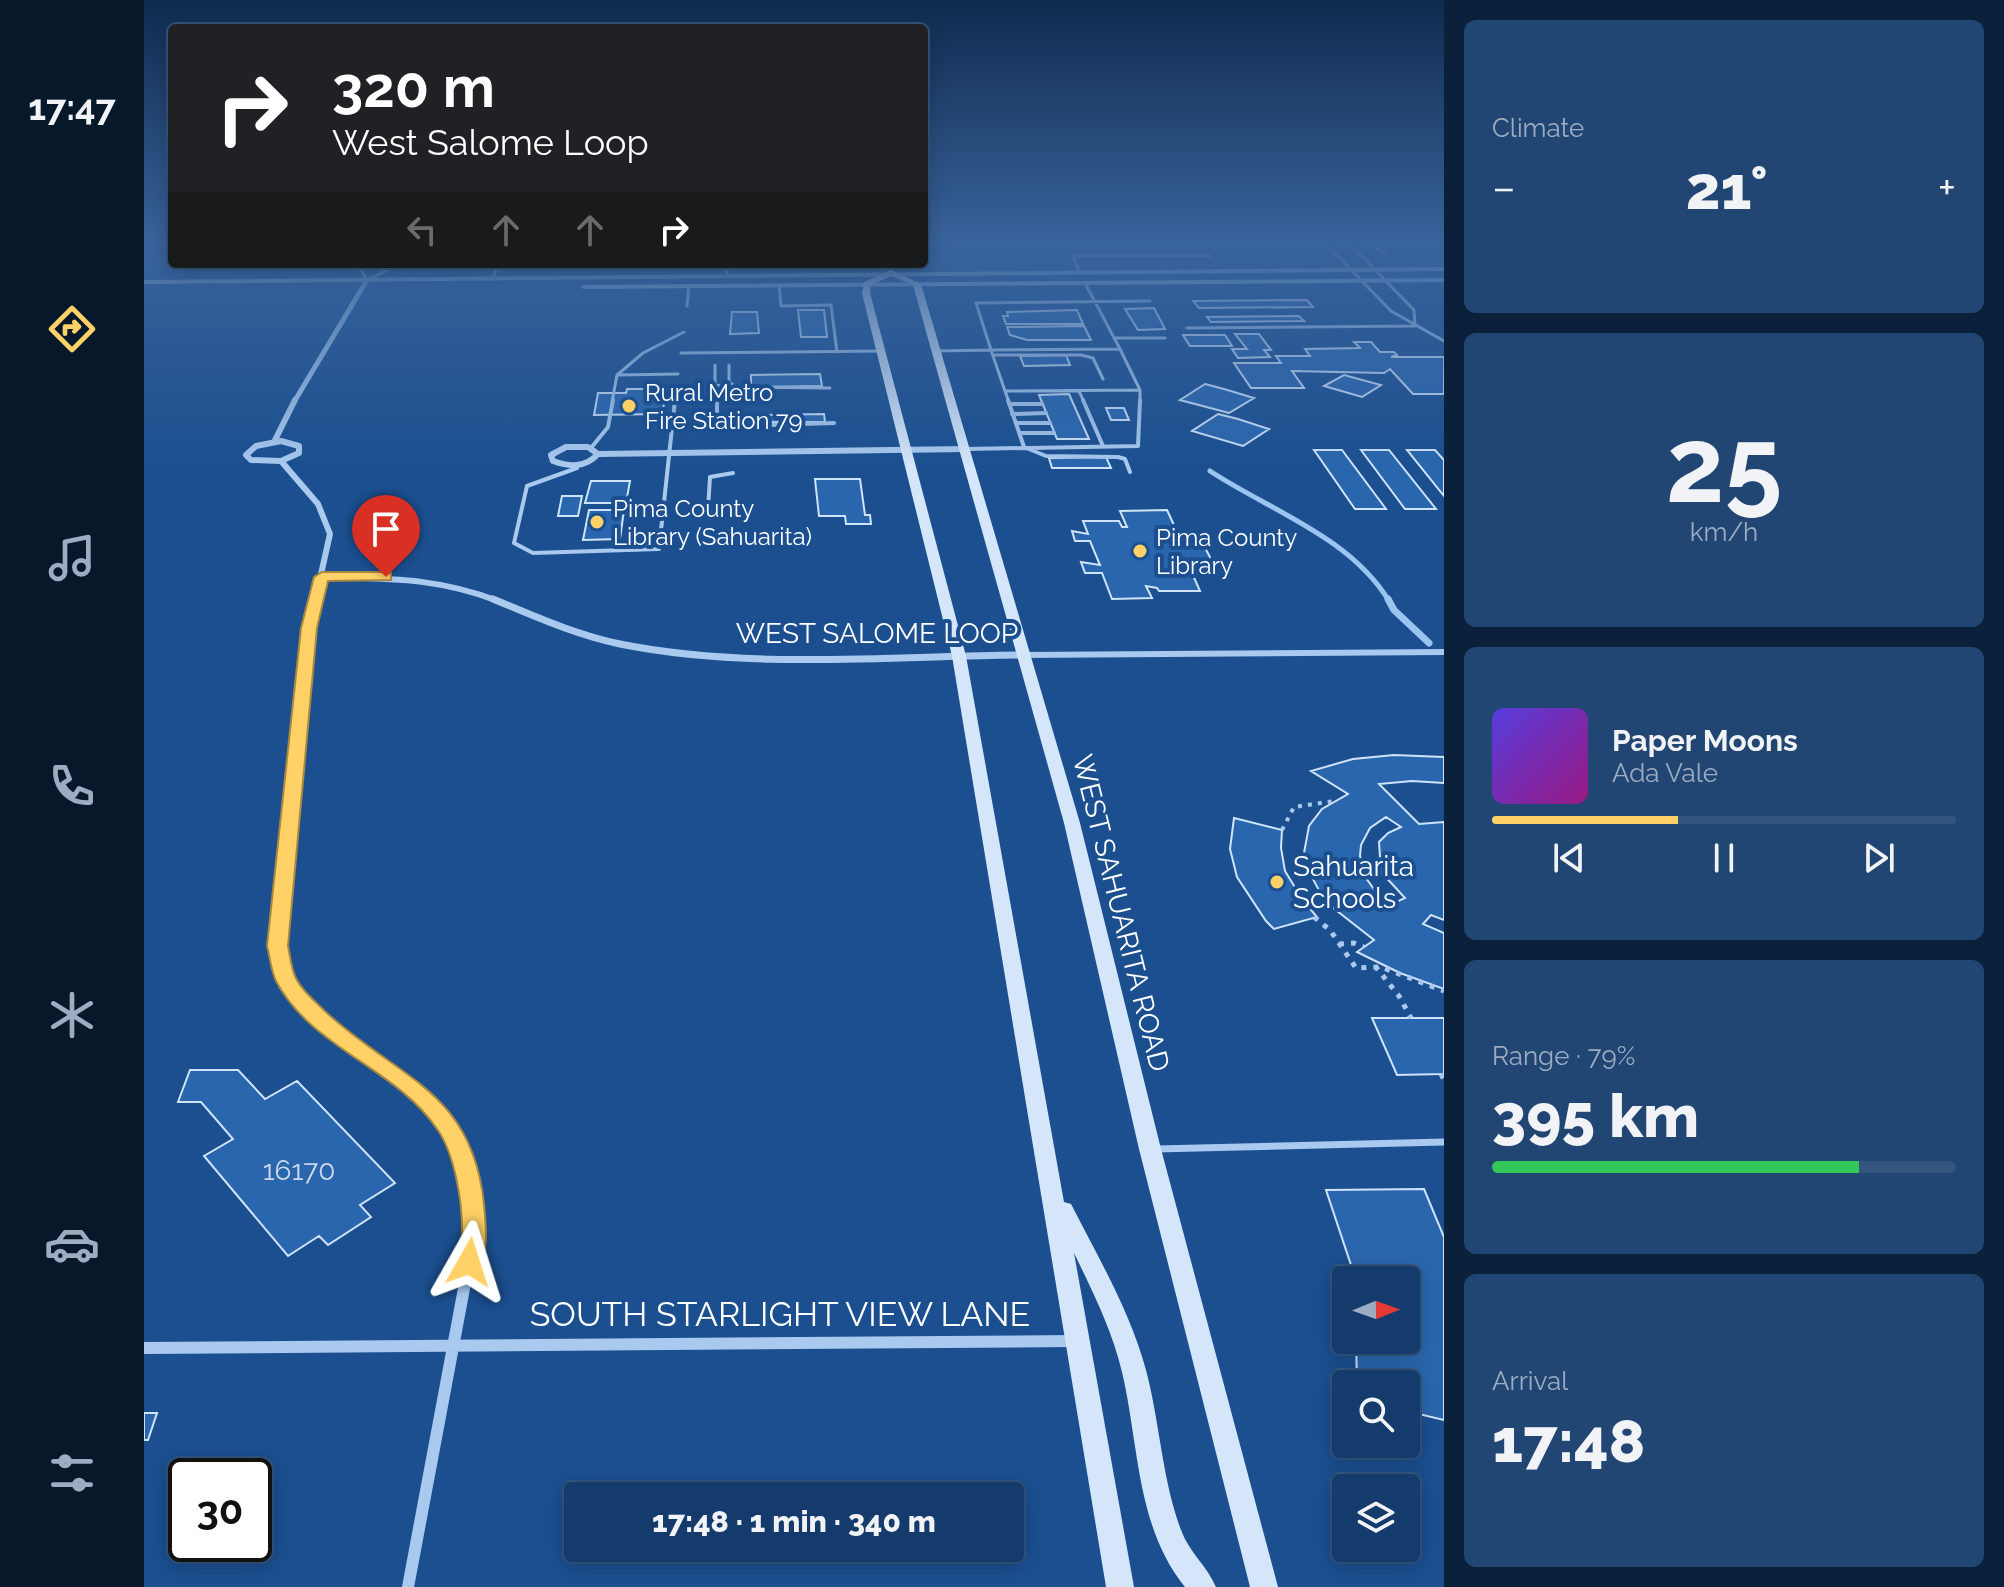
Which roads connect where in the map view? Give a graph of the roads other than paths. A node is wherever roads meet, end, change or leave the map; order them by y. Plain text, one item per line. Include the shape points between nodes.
1 (345, 318) edge
2 (833, 318) edge
3 (872, 318) edge
4 (927, 318) edge
5 (981, 318) edge
6 (1103, 318) edge
7 (1402, 318) edge
8 (1415, 318) edge
9 (1415, 326) junction
10 (1187, 328) dead end
11 (684, 332) dead end
12 (1114, 338) junction
13 (1165, 338) dead end
14 (1444, 341) edge
15 (1120, 349) junction
16 (880, 351) junction
17 (936, 351) junction
18 (837, 352) junction
19 (681, 353) dead end
20 (992, 353) junction
21 (715, 365) dead end
22 (729, 365) dead end
23 (678, 374) dead end
24 (617, 375) junction
25 (1103, 379) dead end
26 (830, 388) dead end
27 (746, 389) junction
28 (1140, 390) junction
29 (1005, 391) junction
30 (1079, 391) junction
31 (717, 399) dead end
32 (675, 400) dead end
33 (1073, 403) dead end
34 (1084, 403) junction
35 (1009, 404) junction
36 (1042, 404) dead end
37 (1046, 413) dead end
38 (1077, 413) dead end
39 (1089, 413) junction
40 (1012, 414) junction
41 (834, 423) dead end
42 (1016, 423) junction
43 (1050, 423) dead end
44 (1082, 423) dead end
45 (1093, 423) junction
46 (1086, 432) dead end
47 (1097, 432) junction
48 (1019, 433) junction
49 (1054, 433) dead end
50 (274, 442) junction
51 (1103, 446) junction
52 (1024, 447) junction
53 (591, 448) junction
54 (966, 449) junction
55 (908, 450) junction
56 (668, 453) junction
57 (598, 454) junction
58 (281, 461) junction
59 (575, 466) junction
60 (1130, 472) dead end
61 (733, 473) dead end
62 (733, 514) dead end
63 (322, 577) junction
64 (1444, 652) edge
65 (1024, 655) junction
66 (959, 656) junction
67 (1444, 1142) edge
68 (1150, 1149) junction
69 (1054, 1191) junction
70 (1080, 1341) junction
71 (453, 1344) junction
72 (144, 1348) edge
73 (408, 1587) edge
74 (1120, 1587) edge
75 (1202, 1587) edge
76 (1264, 1587) edge

1 - 50 street
2 - 18 lane
3 - 16 main road
4 - 17 main road, WEST SAHUARITA ROAD
5 - 20 lane
6 - 12 lane
7 - 9 lane
8 - 9 lane
9 - 10 lane
9 - 14 lane
11 - 24 lane via 643,353
12 - 13 lane
12 - 15 lane
15 - 20 lane
15 - 28 lane
16 - 18 lane
16 - 55 main road
17 - 20 lane
17 - 54 main road, WEST SAHUARITA ROAD
18 - 19 lane
20 - 25 lane via 1081,355 1093,358
20 - 29 lane
21 - 27 lane via 717,387
22 - 27 lane via 729,382
23 - 24 lane
24 - 53 lane via 608,427
26 - 27 lane
28 - 30 lane
28 - 51 lane via 1138,446
29 - 30 lane
29 - 35 lane
30 - 34 lane
31 - 41 lane via 717,417 735,426
32 - 56 lane
33 - 34 lane
34 - 39 lane
35 - 36 lane
35 - 40 lane
37 - 40 lane
38 - 39 lane
39 - 45 lane
40 - 42 lane
42 - 43 lane
42 - 48 lane
44 - 45 lane
45 - 47 lane
46 - 47 lane
47 - 51 lane
48 - 49 lane
48 - 52 lane
50 - 58 street via 295,443 301,449
50 - 58 street via 246,455 257,462
51 - 52 lane
52 - 54 lane
52 - 60 lane via 1046,456 1118,457 1125,459
53 - 57 street
53 - 59 street via 573,446 551,455 557,464
54 - 55 street
54 - 65 main road, WEST SAHUARITA ROAD
55 - 56 street
55 - 66 main road
56 - 57 street
56 - 59 lane via 659,549 533,553 514,543 527,486
57 - 59 street via 594,461
58 - 63 street via 318,504 330,534
61 - 62 lane via 710,477 708,509
63 - 66 street, WEST SALOME LOOP via 432,581 573,631 652,650 763,658
63 - 71 street via 309,628 278,946 285,979 306,1005 334,1032 407,1083 448,1125 469,1175 474,1235
64 - 65 lane, WEST SALOME LOOP
65 - 66 street, WEST SALOME LOOP
65 - 68 main road, WEST SAHUARITA ROAD via 1072,823
66 - 69 main road
67 - 68 lane
68 - 76 main road, WEST SAHUARITA ROAD
69 - 70 main road
69 - 75 main road via 1133,1365 1170,1541
70 - 71 street, SOUTH STARLIGHT VIEW LANE
70 - 74 main road
71 - 72 street, SOUTH STARLIGHT VIEW LANE
71 - 73 street

